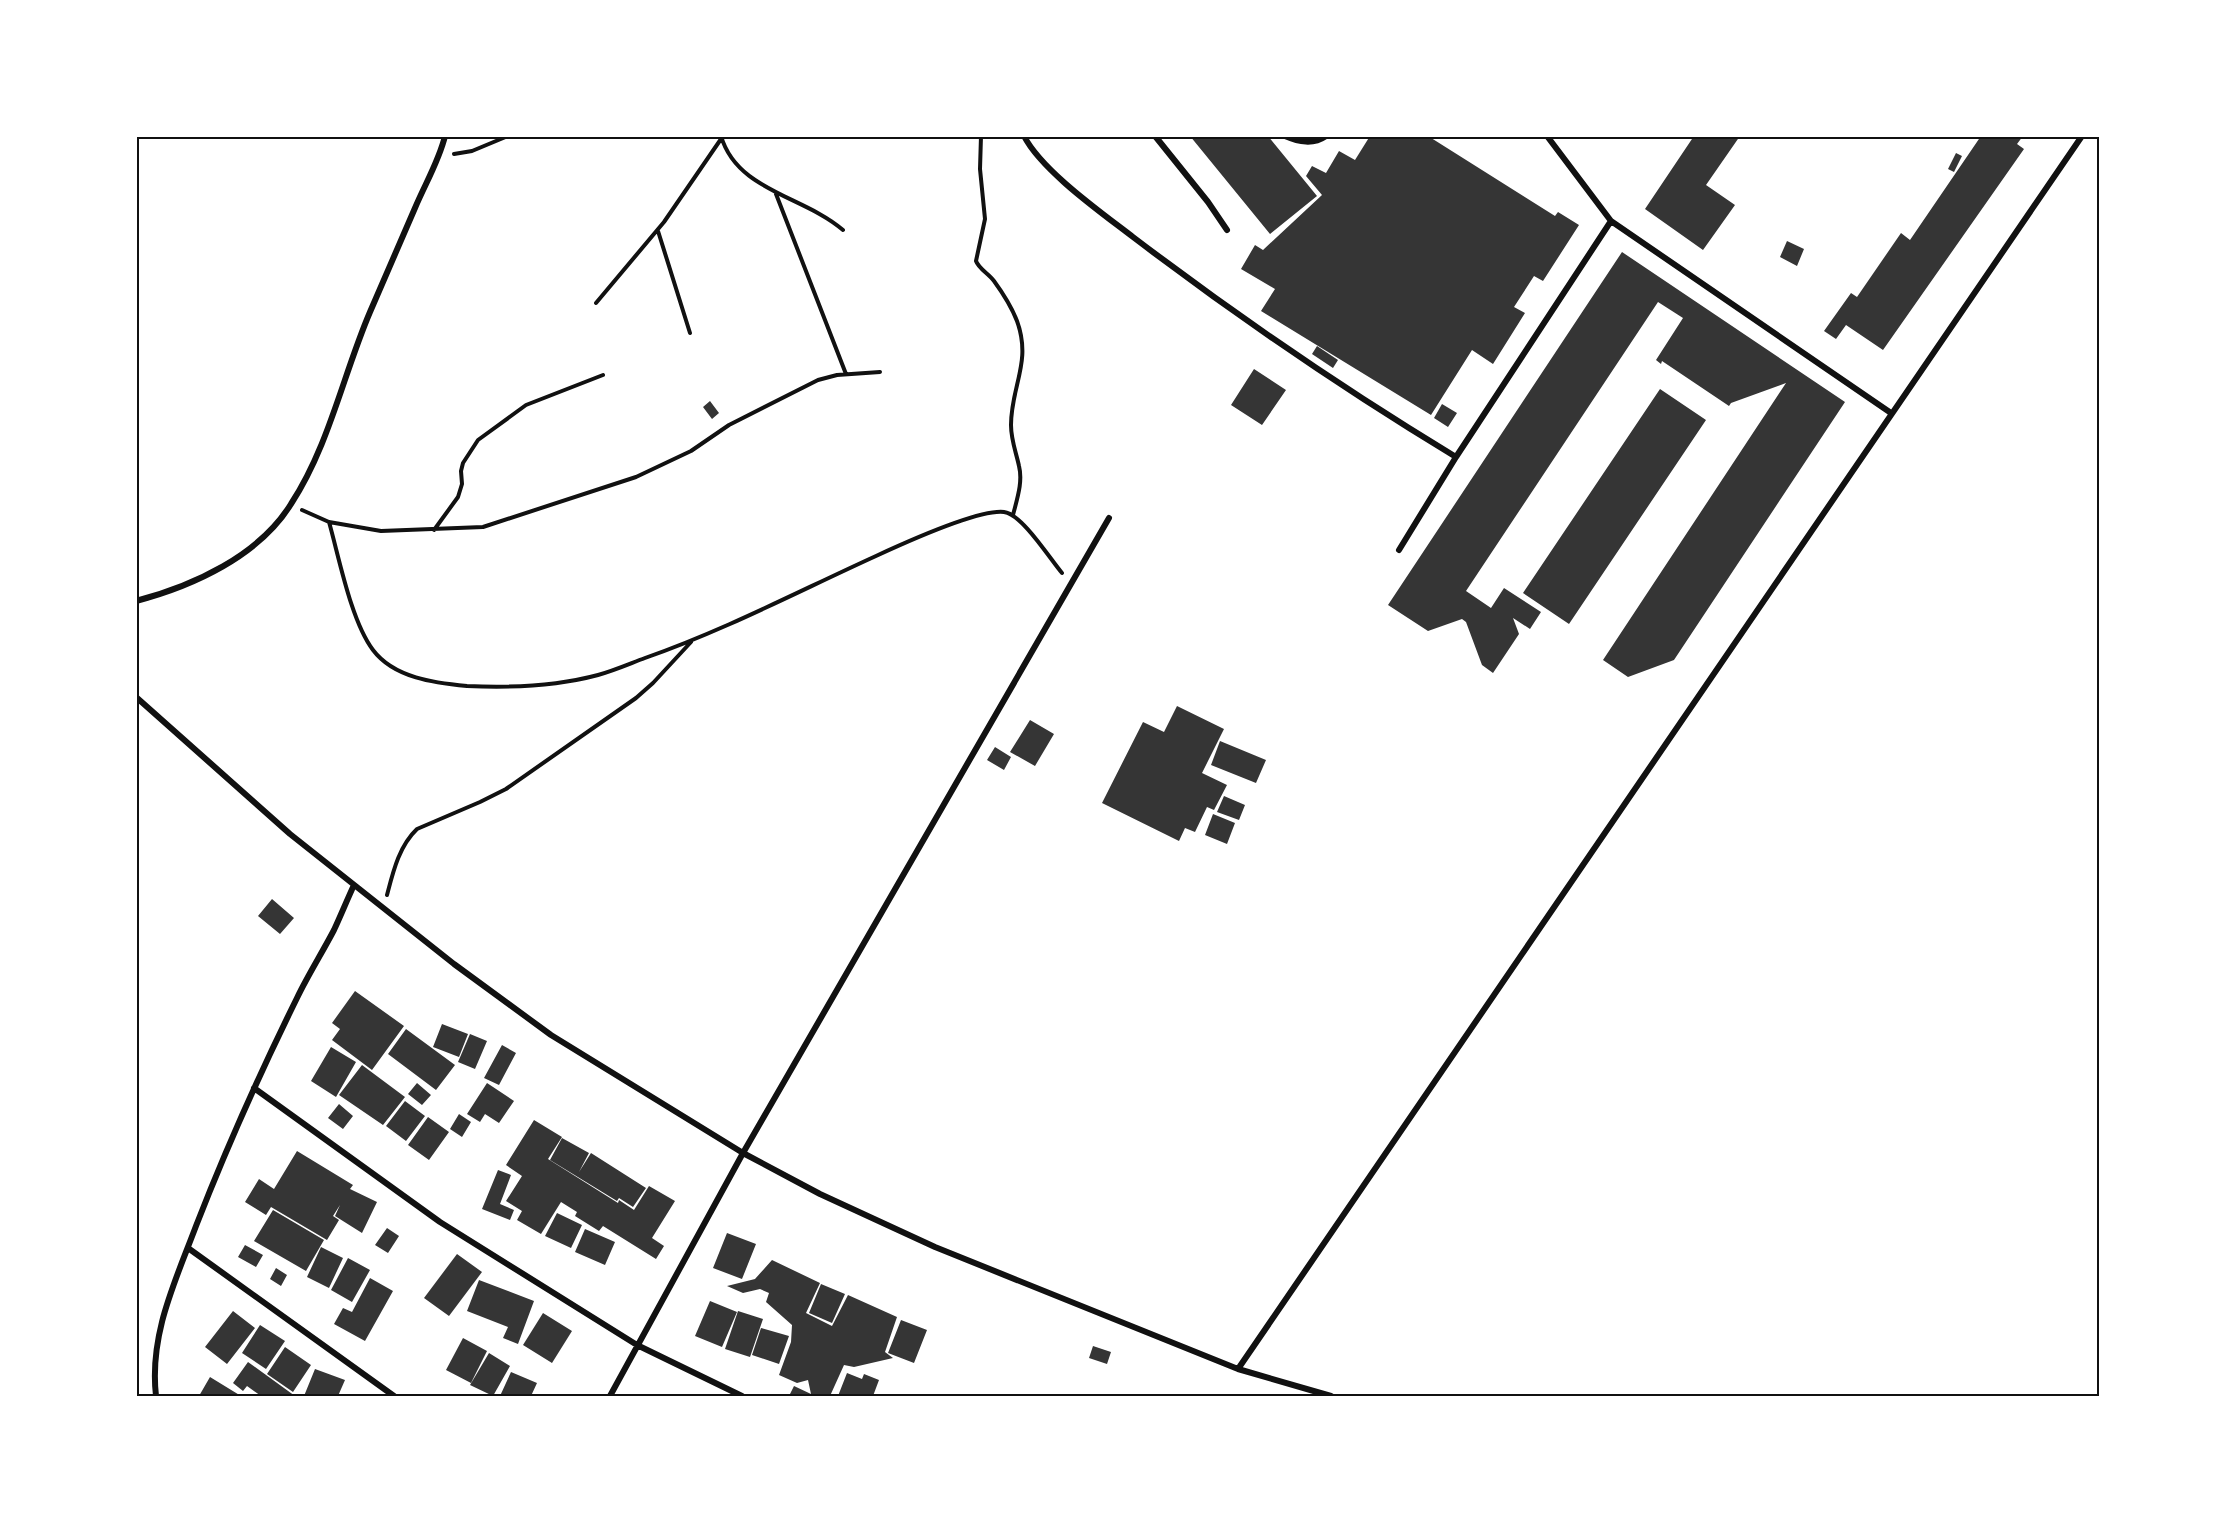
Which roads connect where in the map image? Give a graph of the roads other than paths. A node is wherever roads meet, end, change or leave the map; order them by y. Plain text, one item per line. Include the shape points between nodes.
1 (445, 136) edge
2 (1024, 136) edge
3 (1155, 136) edge
4 (1285, 136) edge
5 (1326, 136) edge
6 (1547, 136) edge
7 (2082, 136) edge
8 (1611, 221) junction
9 (1227, 230) dead end
10 (1891, 413) junction
11 (1456, 457) junction
12 (1109, 518) dead end
13 (1398, 550) dead end
14 (136, 601) edge
15 (136, 697) edge
16 (354, 885) junction
17 (254, 1088) junction
18 (743, 1153) junction
19 (188, 1248) junction
20 (637, 1345) junction
21 (1238, 1369) junction
22 (156, 1396) edge
23 (394, 1396) edge
24 (610, 1396) edge
25 (742, 1396) edge
26 (1331, 1396) edge

1 - 14 street via 369,315 318,451 291,505 243,553 190,581
2 - 11 street via 1057,175 1095,208 1196,285 1325,375
3 - 9 street
4 - 5 street via 1305,142
6 - 8 street
7 - 10 street
8 - 10 street
8 - 11 street
10 - 21 street
11 - 13 street
12 - 18 street
15 - 16 street via 290,834
16 - 17 street
16 - 18 street via 550,1035
17 - 19 street
17 - 20 street via 440,1222
18 - 20 street
18 - 21 street via 935,1247
19 - 22 street via 165,1305 157,1338
19 - 23 street
20 - 24 street
20 - 25 street
21 - 26 street

